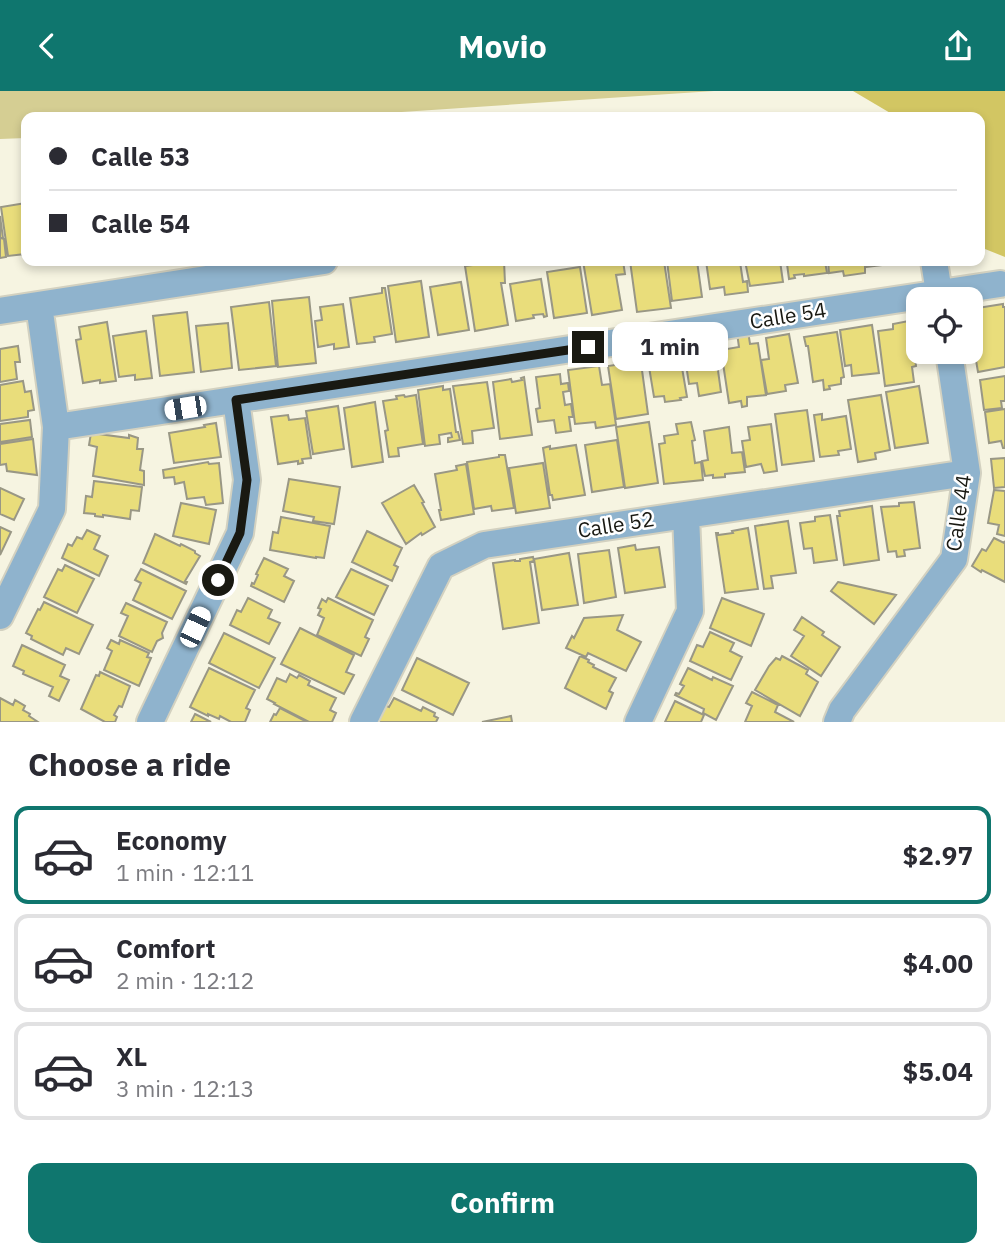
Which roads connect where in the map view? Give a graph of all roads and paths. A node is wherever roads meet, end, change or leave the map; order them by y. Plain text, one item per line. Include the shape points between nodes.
1 (292, 266) edge
2 (935, 266) edge
3 (1000, 285) dead end
4 (938, 287) edge
5 (983, 288) edge
6 (906, 301) edge
7 (39, 305) junction
8 (0, 311) edge
9 (951, 364) edge
10 (236, 400) junction
11 (56, 427) junction
12 (967, 473) junction
13 (686, 515) junction
14 (0, 616) edge
15 (150, 722) edge
16 (363, 722) edge
17 (638, 722) edge
18 (837, 722) edge

1 - 7 street
2 - 4 street
3 - 5 street, Calle 54
6 - 10 street, Calle 54
7 - 8 street
7 - 11 street
9 - 12 street, Calle 44
10 - 11 street, Calle 54
10 - 15 street via 247,480 240,533
11 - 14 street via 52,509
12 - 13 street, Calle 52
12 - 18 street, Calle 44 via 954,559
13 - 16 street, Calle 52 via 484,545 441,566
13 - 17 street via 690,611

